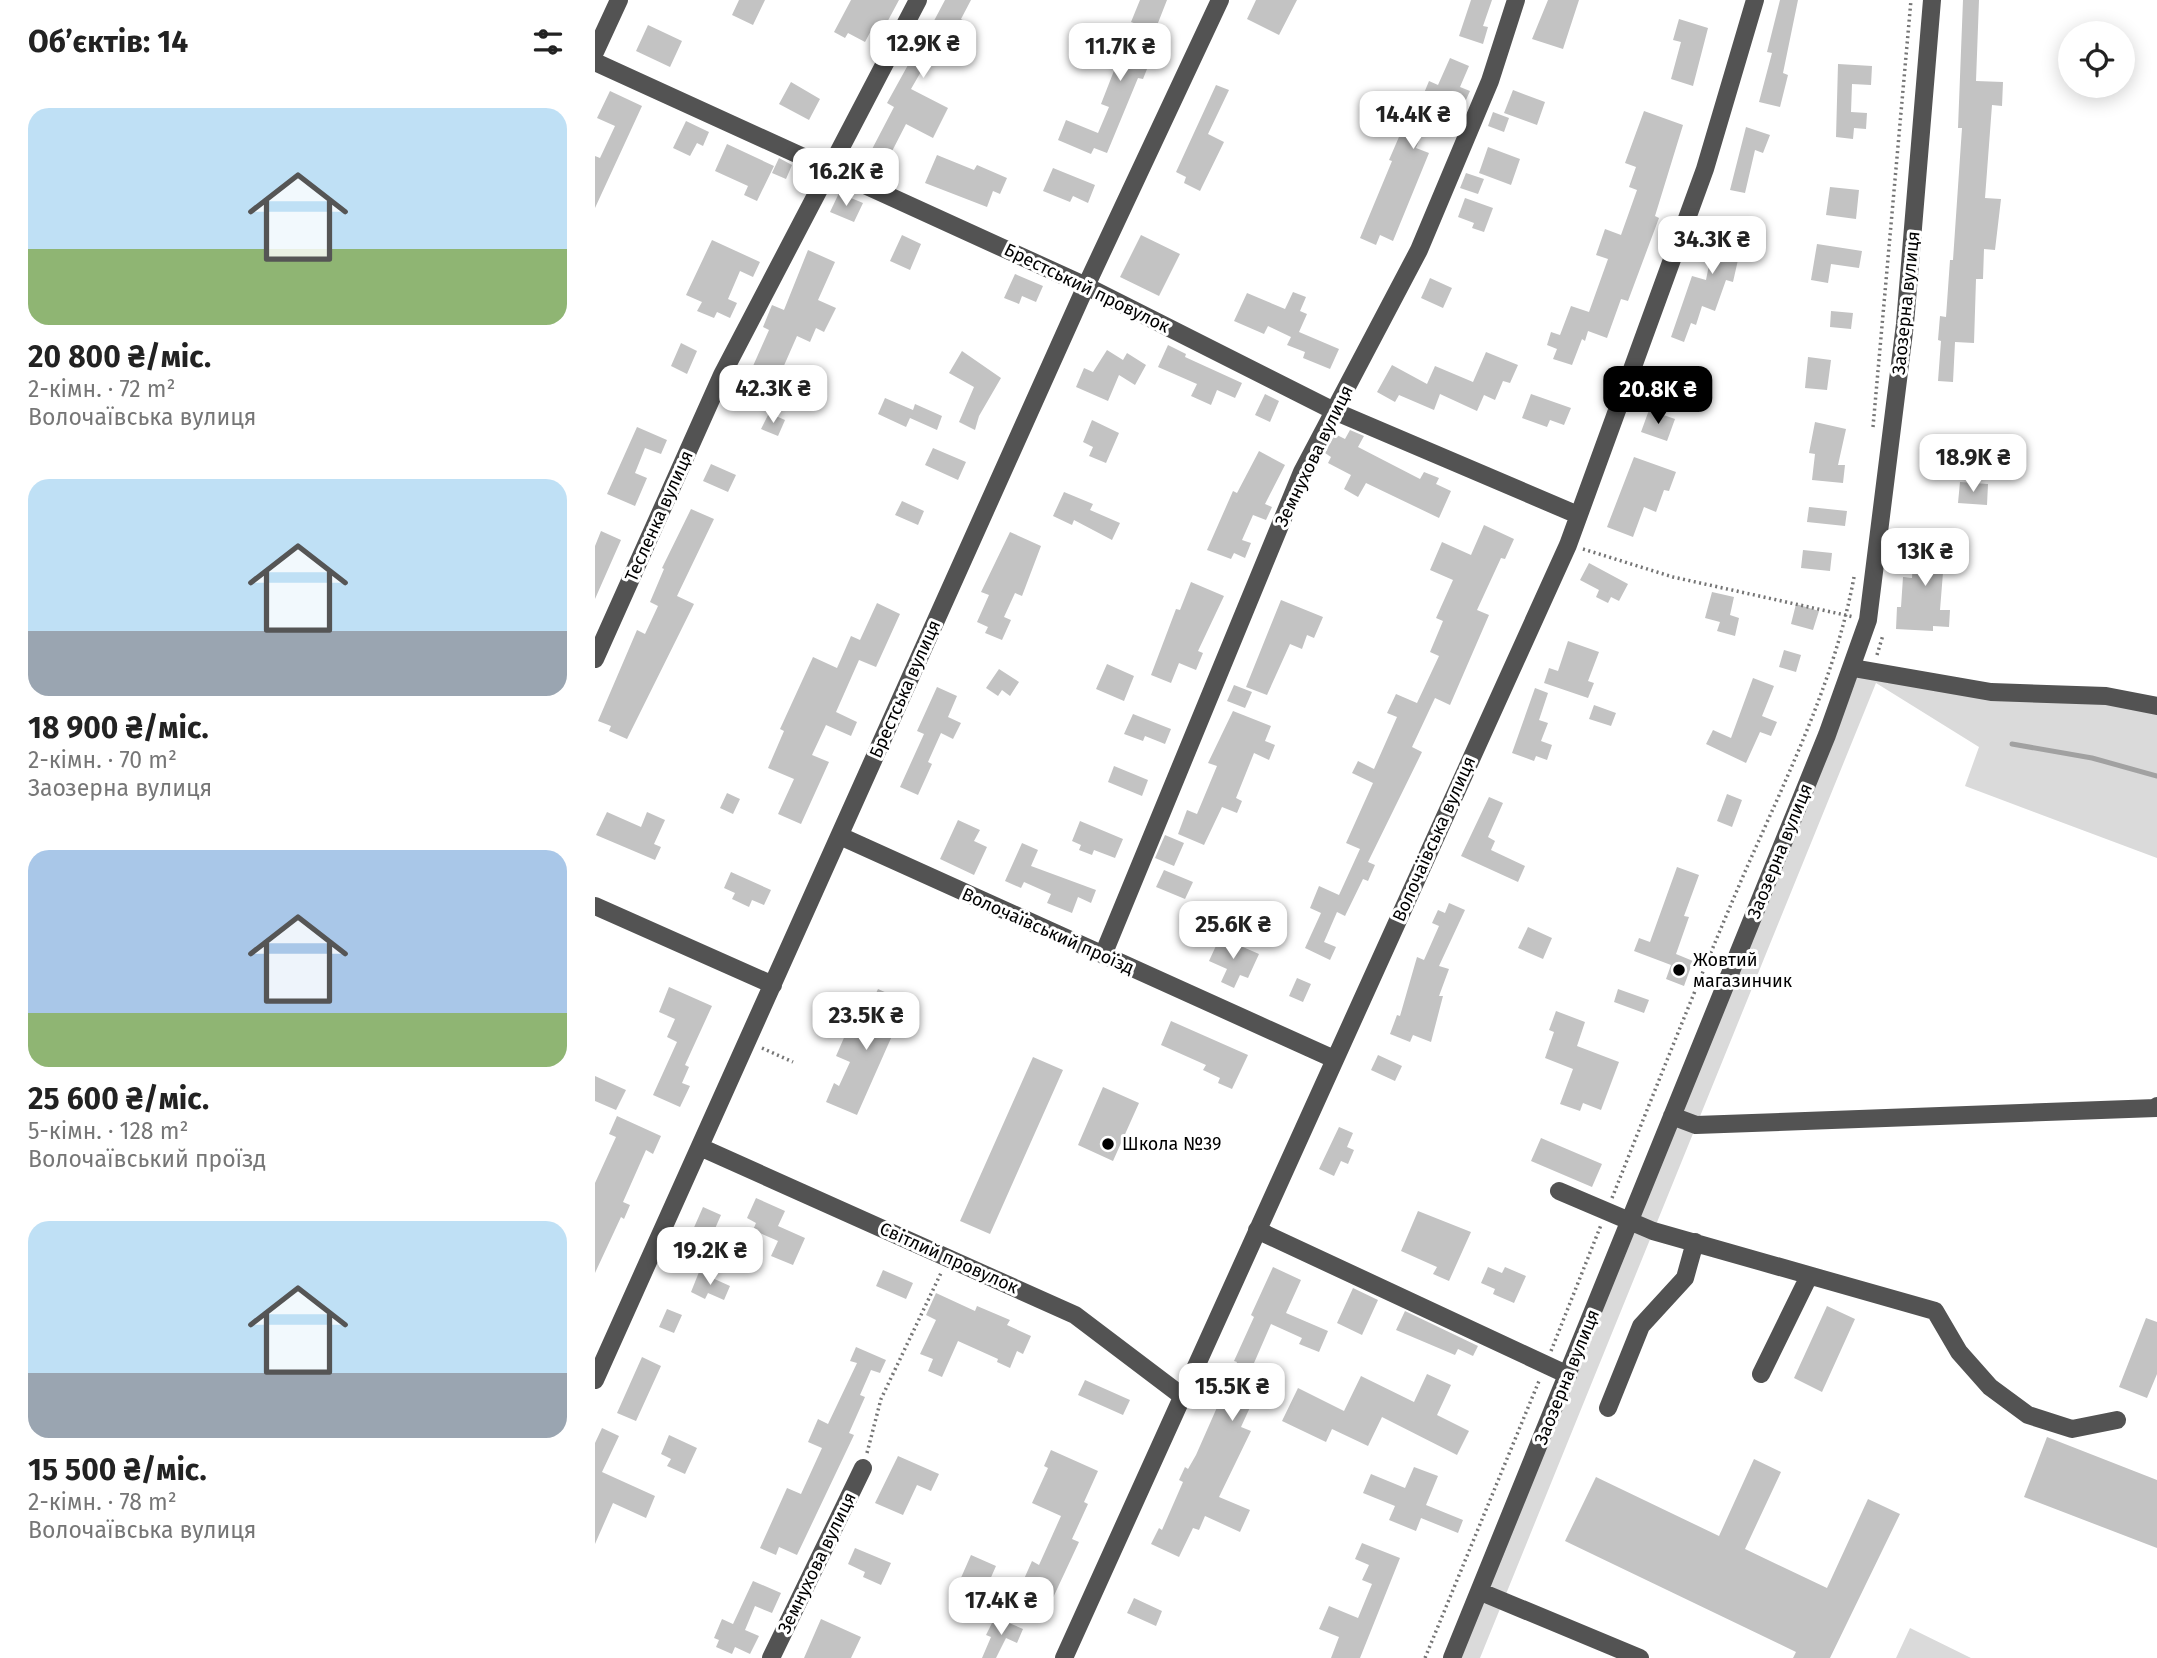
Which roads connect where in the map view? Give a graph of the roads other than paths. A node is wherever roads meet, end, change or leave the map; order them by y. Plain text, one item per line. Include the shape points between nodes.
1 (619, 0) edge
2 (918, 0) edge
3 (1220, 0) edge
4 (1516, 0) edge
5 (1755, 0) edge
6 (1932, 0) edge
7 (595, 52) edge
8 (595, 62) edge
9 (830, 169) junction
10 (1086, 286) junction
11 (1334, 411) junction
12 (1579, 515) junction
13 (595, 659) edge
14 (1853, 668) junction
15 (2157, 706) edge
16 (839, 836) junction
17 (595, 906) edge
18 (1103, 955) junction
19 (773, 985) junction
20 (1334, 1059) junction
21 (2157, 1106) edge
22 (1672, 1116) junction
23 (700, 1147) junction
24 (1559, 1191) dead end
25 (1628, 1221) junction
26 (1257, 1230) junction
27 (1695, 1242) junction
28 (1809, 1276) junction
29 (1761, 1374) dead end
30 (1568, 1375) junction
31 (595, 1380) edge
32 (1182, 1396) junction
33 (1608, 1408) dead end
34 (2117, 1420) dead end
35 (863, 1468) road end
36 (1481, 1592) junction
37 (772, 1658) edge
38 (1064, 1658) edge
39 (1452, 1658) edge
40 (1640, 1658) edge

1 - 7 street
2 - 9 street, Тесленка вулиця
3 - 10 street, Брестська вулиця
4 - 11 street, Земнухова вулиця via 1490,81 1419,250
5 - 12 street, Волочаївська вулиця via 1705,169
6 - 14 street, Заозерна вулиця via 1905,324 1868,620
8 - 9 street, Брестський провулок
9 - 10 street, Брестський провулок
9 - 13 street, Тесленка вулиця via 722,375
10 - 11 street, Брестський провулок
10 - 16 street, Брестська вулиця
11 - 12 street, Брестський провулок
11 - 18 street, Земнухова вулиця via 1301,472
12 - 20 street, Волочаївська вулиця
14 - 15 street via 1991,692 2106,696
14 - 22 street, Заозерна вулиця
16 - 18 street, Волочаївський проїзд
16 - 19 street, Брестська вулиця
17 - 19 street
18 - 20 street, Волочаївський проїзд
19 - 23 street, Брестська вулиця
20 - 26 street, Волочаївська вулиця
21 - 22 street via 1696,1125
22 - 25 street, Заозерна вулиця
23 - 31 street, Брестська вулиця
23 - 32 street, Світлий провулок via 1075,1315
24 - 25 street
25 - 27 street
25 - 30 street, Заозерна вулиця
26 - 30 street
26 - 32 street, Волочаївська вулиця
27 - 28 street
27 - 33 street via 1685,1278 1641,1326
28 - 29 street
28 - 34 street via 1935,1311 1959,1352 1982,1378 2028,1415 2072,1429
30 - 36 street, Заозерна вулиця
32 - 38 street, Волочаївська вулиця
35 - 37 street, Земнухова вулиця
36 - 39 street, Заозерна вулиця
36 - 40 street

